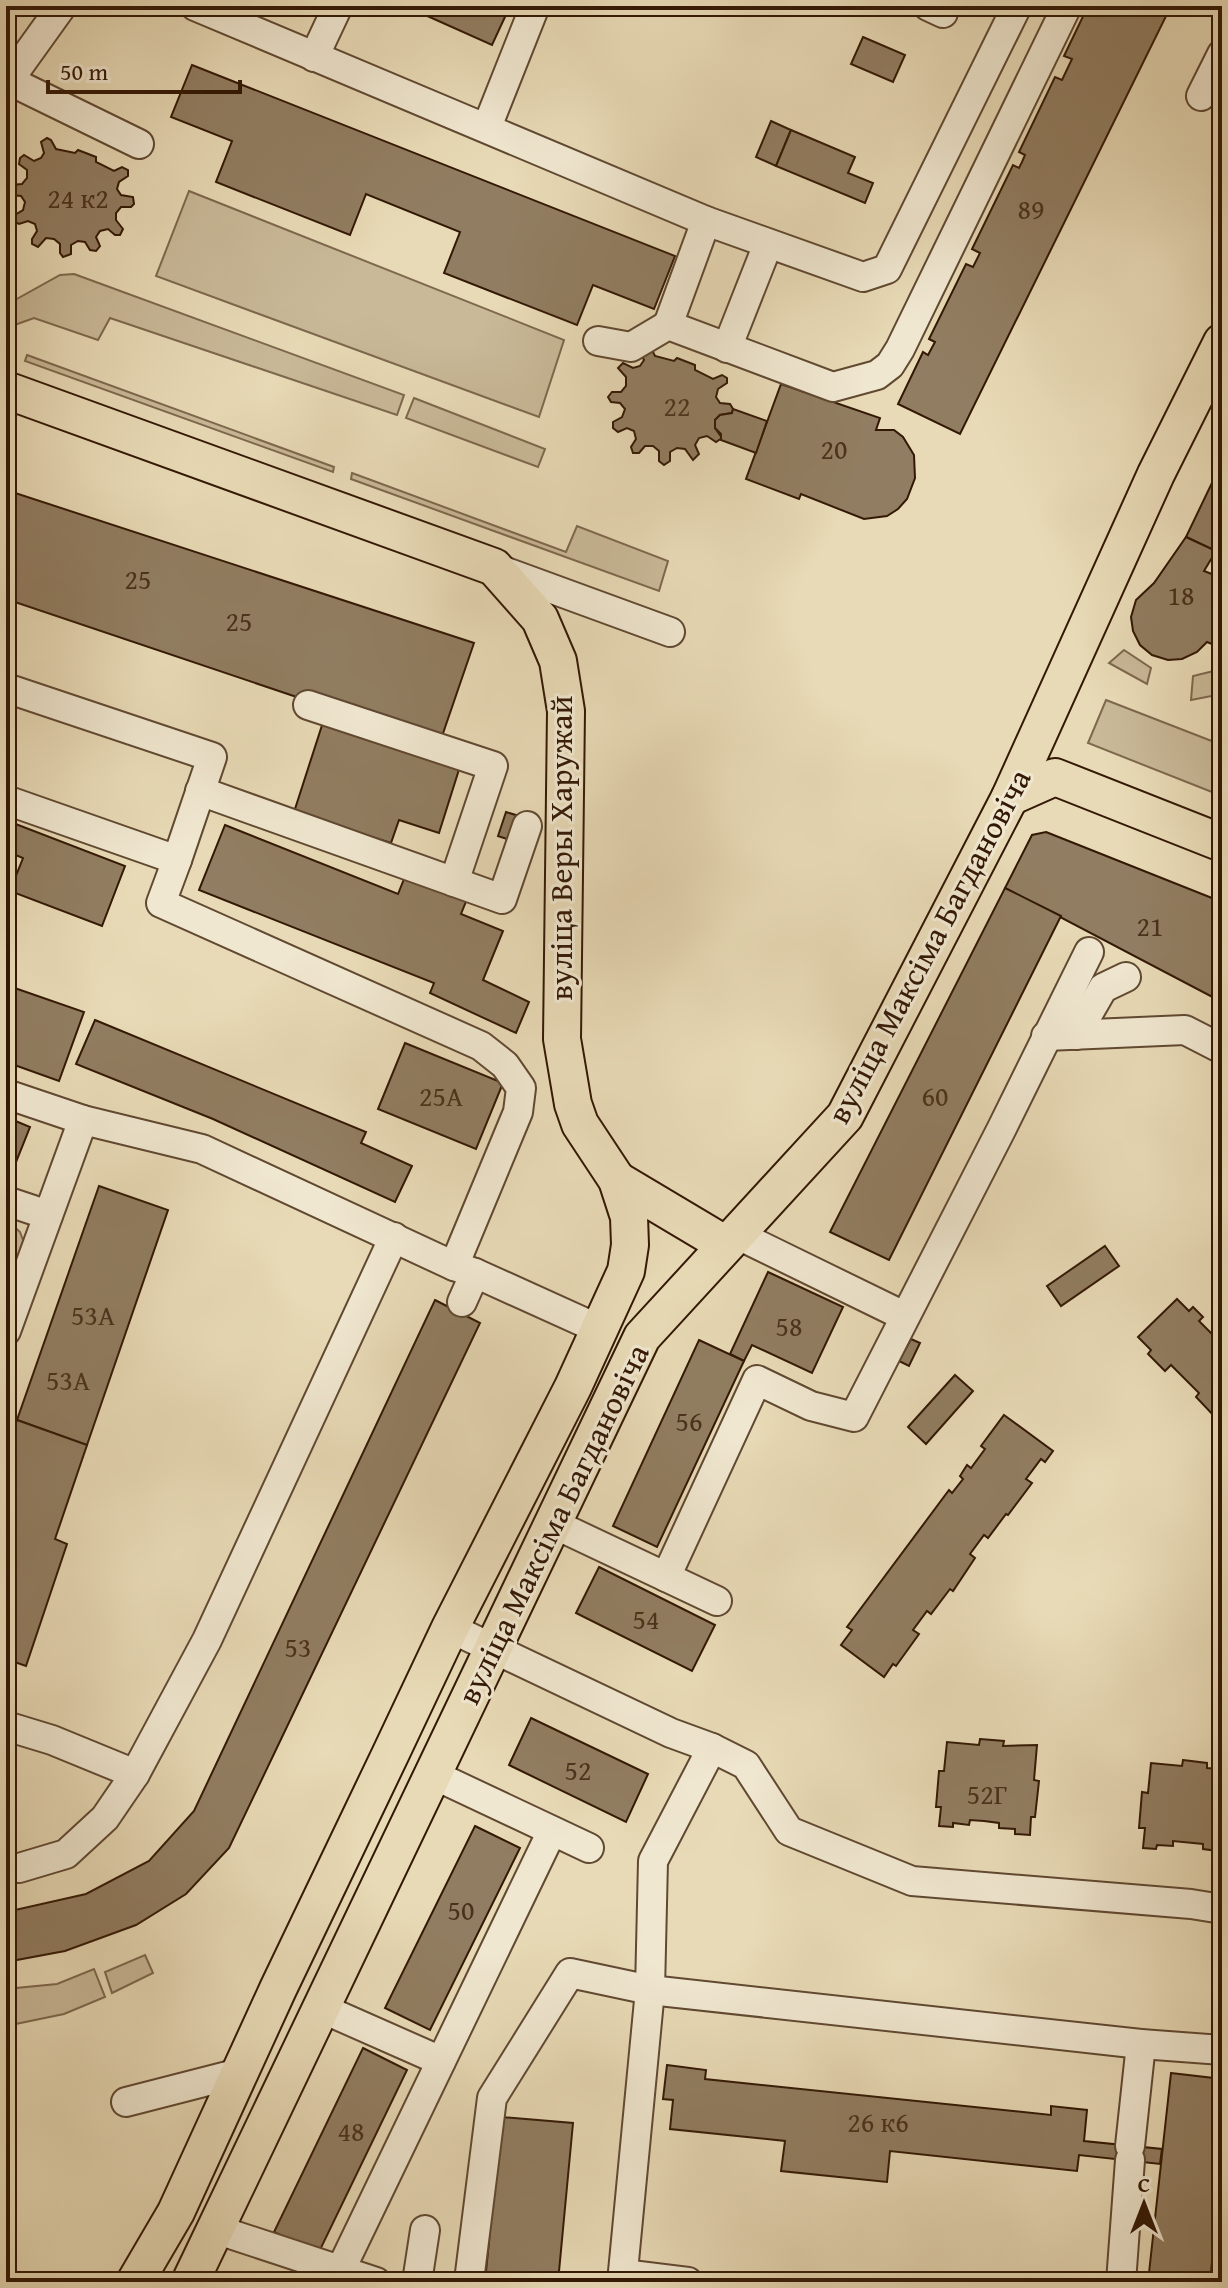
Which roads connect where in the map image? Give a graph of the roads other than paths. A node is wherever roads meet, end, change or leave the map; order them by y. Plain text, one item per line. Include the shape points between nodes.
1 (62, 6) edge
2 (195, 6) edge
3 (338, 6) edge
4 (535, 6) edge
5 (1017, 6) edge
6 (1067, 6) edge
7 (1222, 54) edge
8 (314, 57) junction
9 (7, 82) edge
10 (1201, 96) dead end
11 (487, 127) junction
12 (139, 144) dead end
13 (706, 221) junction
14 (768, 244) junction
15 (668, 325) junction
16 (598, 341) dead end
17 (1222, 342) edge
18 (727, 348) junction
19 (6, 390) edge
20 (494, 567) junction
21 (670, 632) dead end
22 (6, 688) edge
23 (308, 705) dead end
24 (1044, 726) junction
25 (200, 791) junction
26 (1010, 797) junction
27 (6, 800) edge
28 (527, 826) dead end
29 (1222, 827) edge
30 (1222, 843) edge
31 (177, 860) junction
32 (454, 882) junction
33 (1089, 952) dead end
34 (1126, 977) dead end
35 (1076, 1035) junction
36 (1046, 1036) junction
37 (1222, 1049) edge
38 (6, 1094) edge
39 (83, 1120) junction
40 (617, 1180) junction
41 (6, 1201) edge
42 (48, 1215) junction
43 (394, 1237) junction
44 (731, 1239) junction
45 (465, 1269) junction
46 (626, 1271) joint
47 (462, 1302) dead end
48 (904, 1316) junction
49 (601, 1330) junction
50 (6, 1331) edge
51 (552, 1523) junction
52 (666, 1577) junction
53 (717, 1601) dead end
54 (450, 1628) junction
55 (493, 1648) junction
56 (6, 1726) edge
57 (712, 1748) junction
58 (135, 1774) junction
59 (432, 1774) junction
60 (552, 1831) junction
61 (589, 1848) dead end
62 (6, 1868) edge
63 (320, 1901) junction
64 (1222, 1909) edge
65 (364, 1916) junction
66 (650, 1990) junction
67 (321, 2008) junction
68 (1141, 2044) junction
69 (1222, 2050) edge
70 (441, 2061) junction
71 (239, 2073) junction
72 (126, 2102) dead end
73 (215, 2229) junction
74 (425, 2230) dead end
75 (340, 2271) junction
76 (622, 2278) edge
77 (469, 2281) edge
78 (135, 2282) edge
79 (190, 2282) edge
80 (376, 2282) edge
81 (417, 2282) edge
82 (688, 2282) edge
83 (1121, 2282) edge

1 - 9 street
2 - 8 street
3 - 8 street
4 - 11 street
5 - 14 street via 887,269 863,277
6 - 18 street via 890,365 877,375 833,387
7 - 10 street
8 - 11 street
9 - 12 street
11 - 13 street
13 - 14 street
13 - 15 street
14 - 18 street
15 - 16 street via 631,347
15 - 18 street
17 - 24 main road, вуліца Максіма Багдановіча via 1156,474
19 - 20 main road, вуліца Веры Харужай
20 - 21 street
20 - 40 main road, вуліца Веры Харужай via 540,619 558,661 566,711 562,1039 580,1124
22 - 25 street via 212,757
23 - 32 street via 493,766
24 - 26 main road, вуліца Максіма Багдановіча
24 - 29 main road via 1062,757 1081,768
25 - 31 street
25 - 32 street
26 - 30 main road via 1055,777
26 - 44 main road, вуліца Максіма Багдановіча via 845,1116
27 - 31 street
28 - 32 street via 502,899
31 - 45 street via 161,903 481,1046 505,1065 521,1088 518,1112
33 - 36 street
34 - 35 street via 1103,988
35 - 36 street
35 - 37 street via 1185,1030
36 - 48 street
38 - 39 street
39 - 42 street
39 - 43 street via 202,1149
40 - 44 main road
40 - 46 main road, вуліца Веры Харужай via 629,1217
41 - 42 street
42 - 50 street
43 - 45 street
43 - 58 street via 207,1640
44 - 48 street
44 - 51 main road, вуліца Максіма Багдановіча via 642,1337
45 - 47 street
45 - 49 street
46 - 49 main road, вуліца Максіма Багдановіча
48 - 52 street via 854,1417 811,1406 757,1380
49 - 54 main road, вуліца Максіма Багдановіча
51 - 52 street
51 - 55 main road, вуліца Максіма Багдановіча
52 - 53 street
54 - 55 street
54 - 63 main road, вуліца Максіма Багдановіча
55 - 57 street
55 - 59 main road, вуліца Максіма Багдановіча
56 - 58 street
57 - 64 street via 746,1765 789,1831 912,1881
57 - 66 street via 653,1861
58 - 62 street via 105,1818 66,1854
59 - 60 street
59 - 65 main road, вуліца Максіма Багдановіча
60 - 61 street
60 - 70 street
63 - 65 main road via 333,1890 350,1889 362,1898
63 - 71 main road, вуліца Максіма Багдановіча
65 - 67 main road, вуліца Максіма Багдановіча
66 - 68 street
66 - 76 street
66 - 77 street via 570,1973 492,2098
67 - 70 street
67 - 73 main road, вуліца Максіма Багдановіча
68 - 69 street
68 - 83 street
70 - 75 street
71 - 72 street
71 - 78 main road, вуліца Максіма Багдановіча via 176,2212
73 - 75 street
73 - 79 main road, вуліца Максіма Багдановіча
74 - 81 street
75 - 80 street
76 - 82 street

